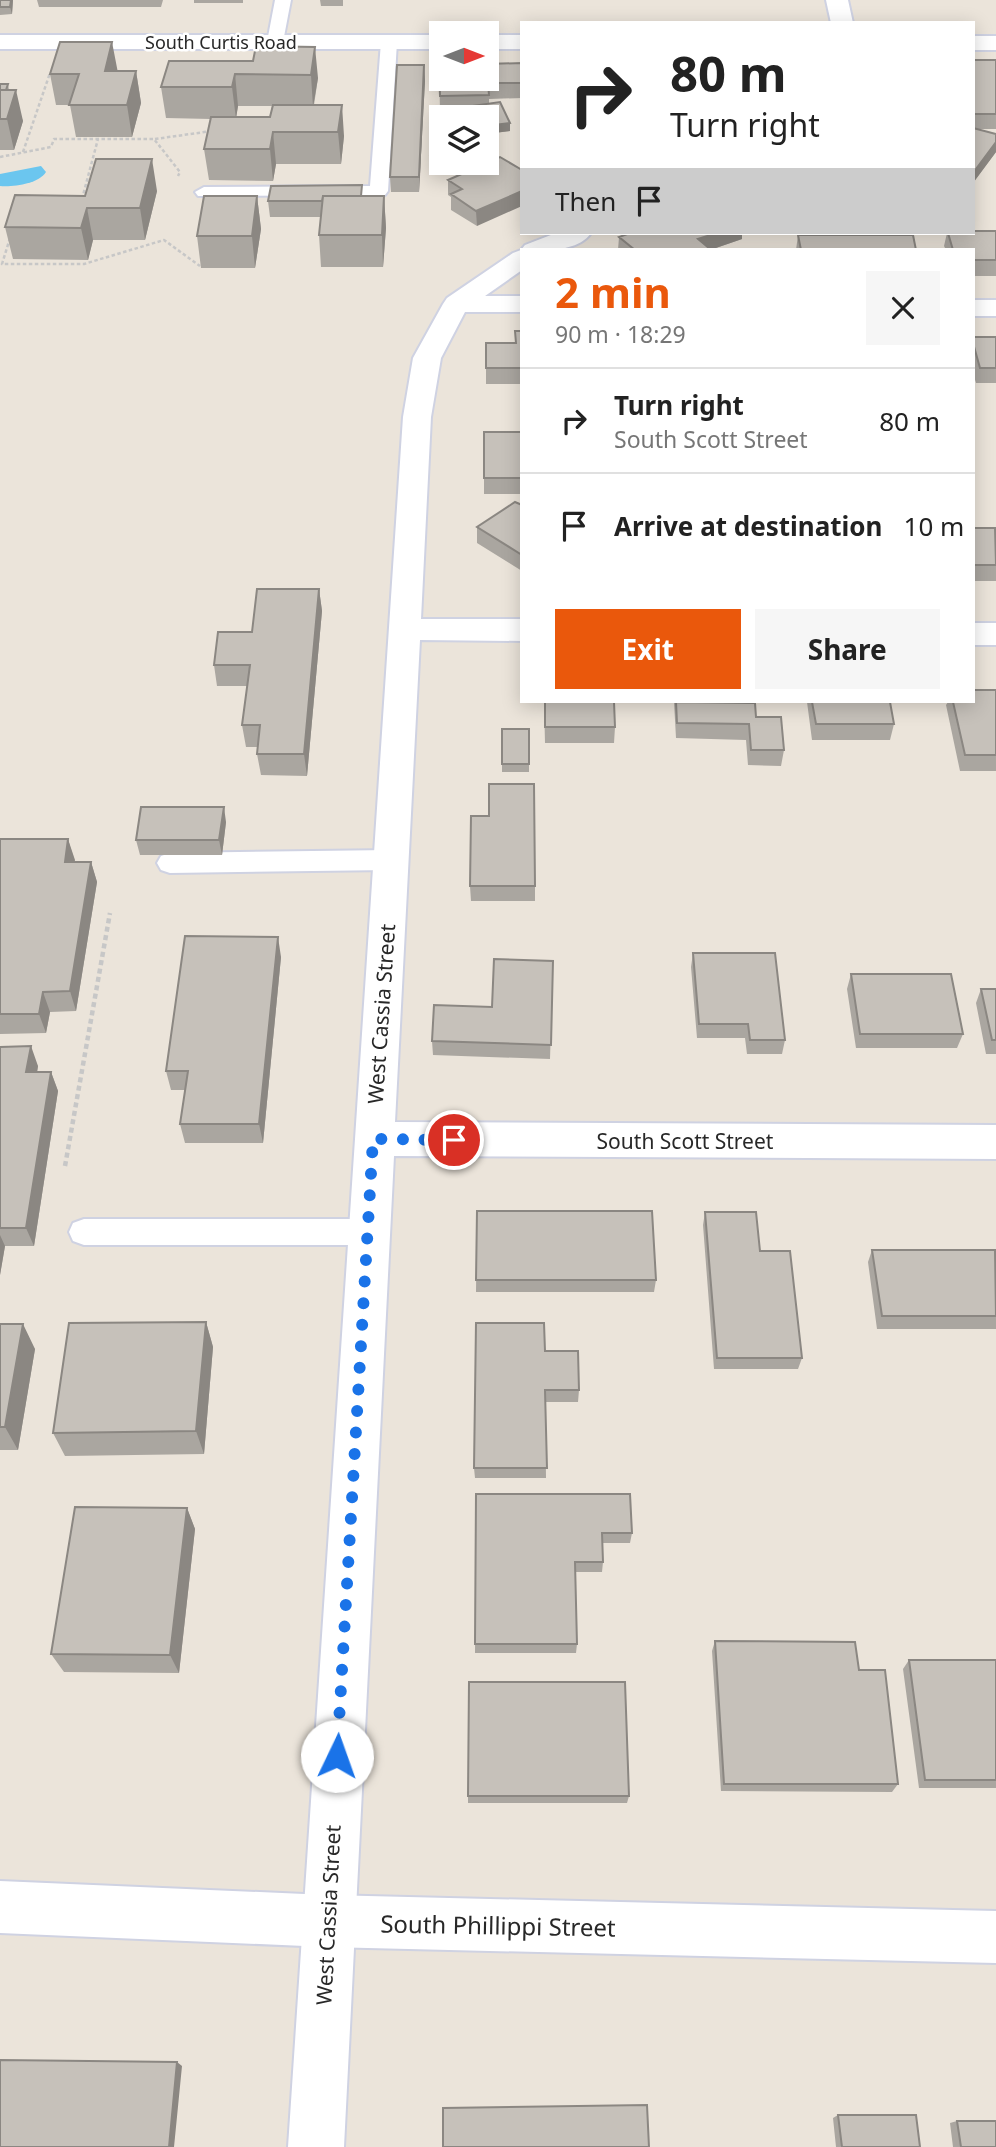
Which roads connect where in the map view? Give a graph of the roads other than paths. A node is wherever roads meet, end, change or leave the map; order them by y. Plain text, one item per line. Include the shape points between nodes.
1 (284, 0) edge
2 (838, 0) edge
3 (842, 21) edge
4 (275, 42) junction
5 (389, 42) junction
6 (429, 42) edge
7 (499, 42) edge
8 (520, 42) edge
9 (0, 43) edge
10 (975, 43) edge
11 (996, 43) edge
12 (204, 192) edge
13 (573, 235) edge
14 (539, 248) edge
15 (520, 259) edge
16 (456, 304) junction
17 (520, 304) edge
18 (975, 308) edge
19 (996, 308) edge
20 (406, 629) junction
21 (520, 630) edge
22 (975, 634) edge
23 (996, 634) edge
24 (391, 860) junction
25 (170, 863) edge
26 (373, 1139) junction
27 (996, 1142) edge
28 (84, 1232) dead end
29 (368, 1232) junction
30 (0, 1907) edge
31 (327, 1921) junction
32 (996, 1937) edge
33 (316, 2147) edge

1 - 4 lane
2 - 3 street
4 - 5 street, South Curtis Road
4 - 9 street, South Curtis Road
5 - 6 street, South Curtis Road
5 - 12 lane via 379,191
7 - 8 street
10 - 11 street
13 - 14 street
15 - 16 street, West Cassia Street
16 - 17 street
16 - 20 street, West Cassia Street via 427,358 417,417
18 - 19 street
20 - 21 street
20 - 24 street, West Cassia Street
22 - 23 street
24 - 25 lane
24 - 26 street, West Cassia Street
26 - 27 street, South Scott Street
26 - 29 street, West Cassia Street
28 - 29 lane
29 - 31 street, West Cassia Street
30 - 31 street, South Phillippi Street
31 - 32 street, South Phillippi Street
31 - 33 street, West Cassia Street

